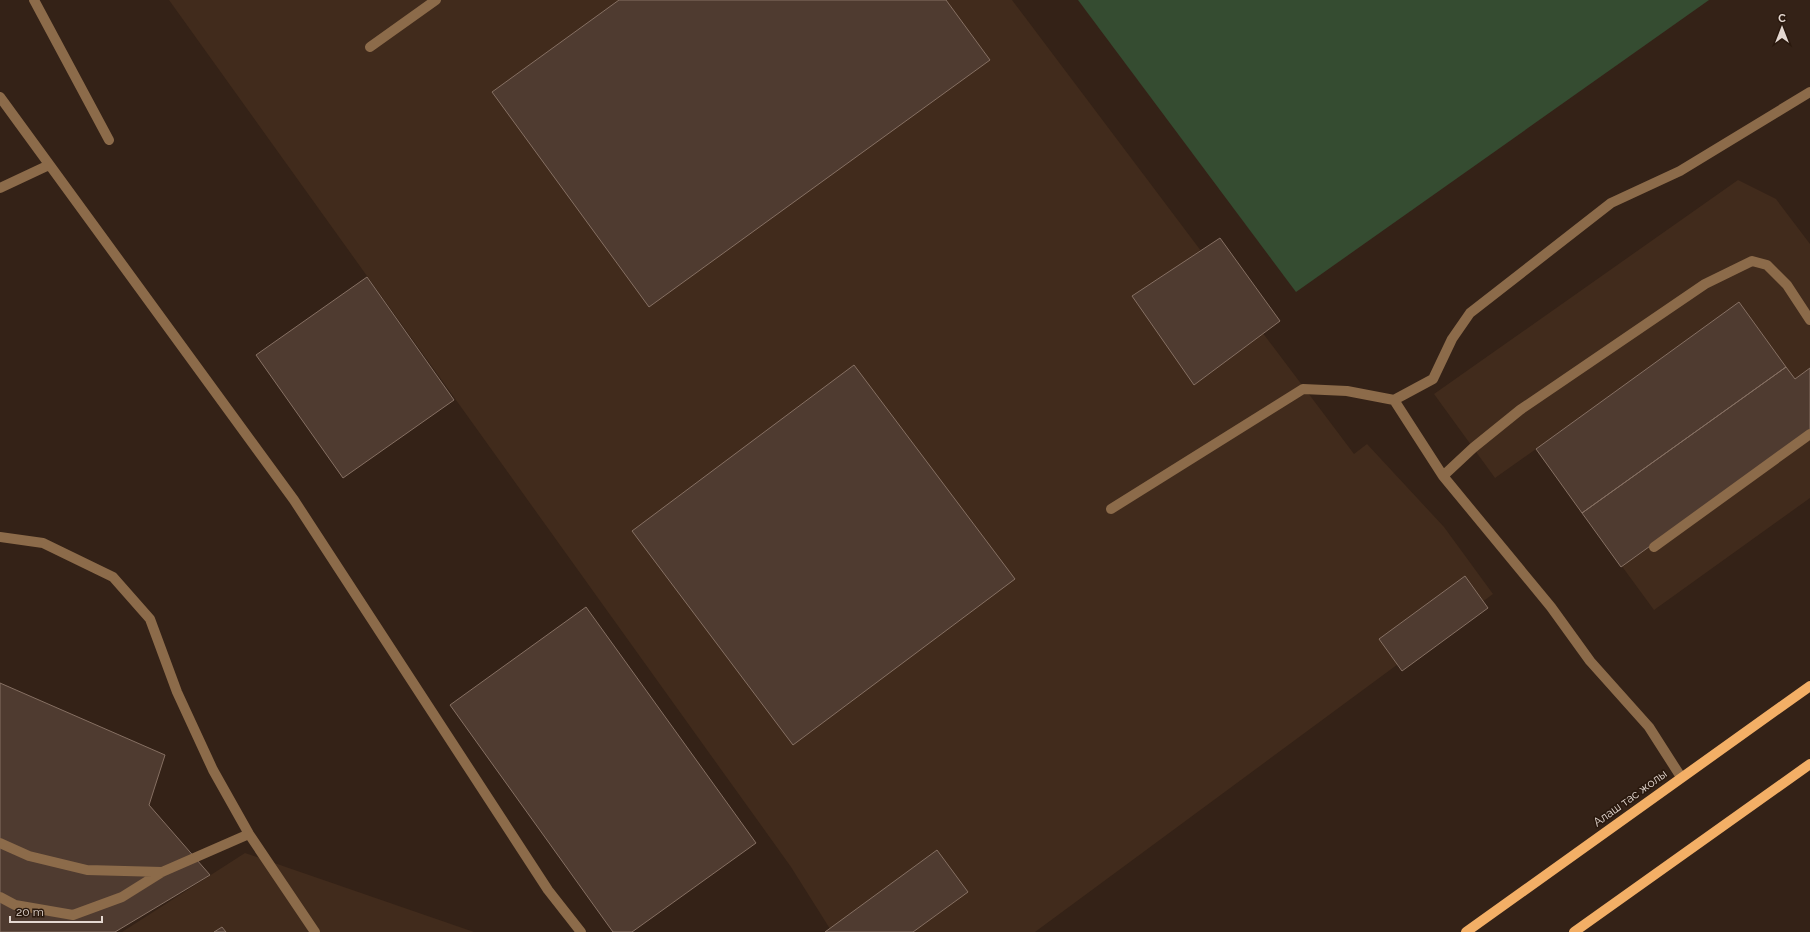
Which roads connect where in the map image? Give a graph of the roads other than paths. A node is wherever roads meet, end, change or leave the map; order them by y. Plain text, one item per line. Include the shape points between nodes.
1 (34, 0) edge
2 (436, 0) edge
3 (370, 47) dead end
4 (1810, 92) edge
5 (0, 97) edge
6 (109, 140) dead end
7 (49, 165) junction
8 (0, 188) edge
9 (1810, 320) edge
10 (1394, 400) junction
11 (1810, 434) edge
12 (1443, 476) junction
13 (1111, 509) dead end
14 (0, 537) edge
15 (1654, 547) dead end
16 (1810, 686) edge
17 (1810, 764) edge
18 (1681, 778) junction
19 (249, 834) junction
20 (0, 844) edge
21 (162, 872) junction
22 (0, 897) edge
23 (315, 932) edge
24 (581, 932) edge
25 (1466, 932) edge
26 (1574, 932) edge

1 - 6 lane
2 - 3 lane
4 - 10 lane via 1680,171 1611,203 1470,313 1452,339 1433,379
5 - 7 lane
7 - 8 lane
7 - 24 lane via 294,500 548,890
9 - 12 lane via 1786,285 1767,265 1752,261 1705,284 1520,410
10 - 12 lane
10 - 13 lane via 1347,391 1303,389
11 - 15 lane
12 - 18 lane via 1551,607 1590,660 1649,727
14 - 19 lane via 43,543 113,577 150,619 177,692 213,770
16 - 18 main road, Алаш тас жолы
17 - 26 main road
18 - 25 main road, Алаш тас жолы
19 - 21 lane
19 - 23 lane
20 - 21 lane via 29,856 87,870
21 - 22 lane via 122,897 74,915 15,905

